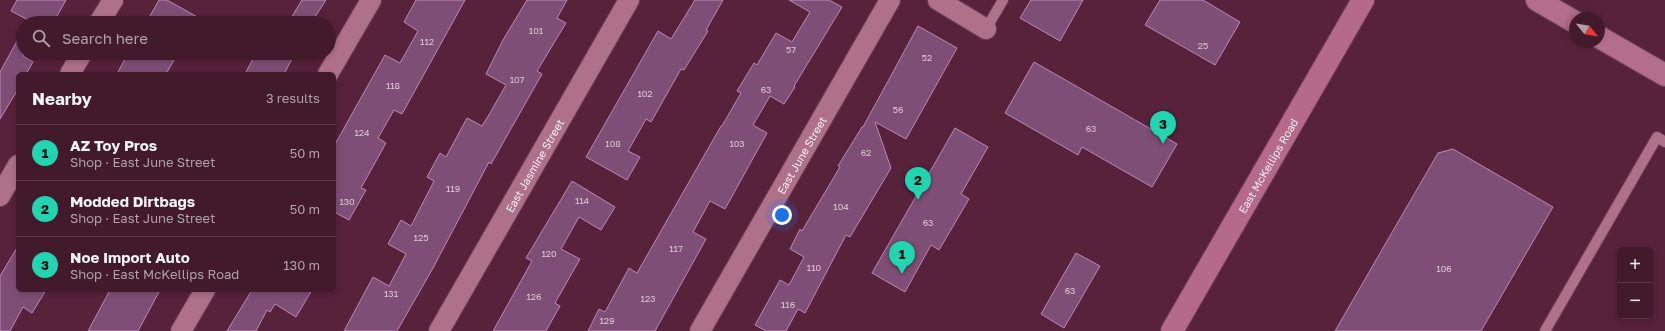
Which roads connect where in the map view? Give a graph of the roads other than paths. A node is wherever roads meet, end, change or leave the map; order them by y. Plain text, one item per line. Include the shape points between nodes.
1 (113, 0) edge
2 (371, 0) edge
3 (629, 0) edge
4 (890, 0) edge
5 (938, 0) edge
6 (1003, 0) edge
7 (1363, 0) edge
8 (1537, 0) edge
9 (103, 16) edge
10 (1569, 19) edge
11 (986, 29) joint
12 (1605, 40) edge
13 (78, 60) edge
14 (71, 72) edge
15 (329, 72) edge
16 (1665, 75) edge
17 (1665, 142) edge
18 (16, 168) edge
19 (0, 196) edge
20 (203, 292) edge
21 (181, 331) edge
22 (439, 331) edge
23 (700, 331) edge
24 (1172, 331) edge
25 (1545, 331) edge

1 - 9 street
2 - 15 street
3 - 22 street, East Jasmine Street
4 - 23 street, East June Street
5 - 11 street
6 - 11 lane
7 - 24 main road, East McKellips Road
8 - 10 street
12 - 16 street
13 - 14 street
17 - 25 lane via 1657,137
18 - 19 street
20 - 21 street

